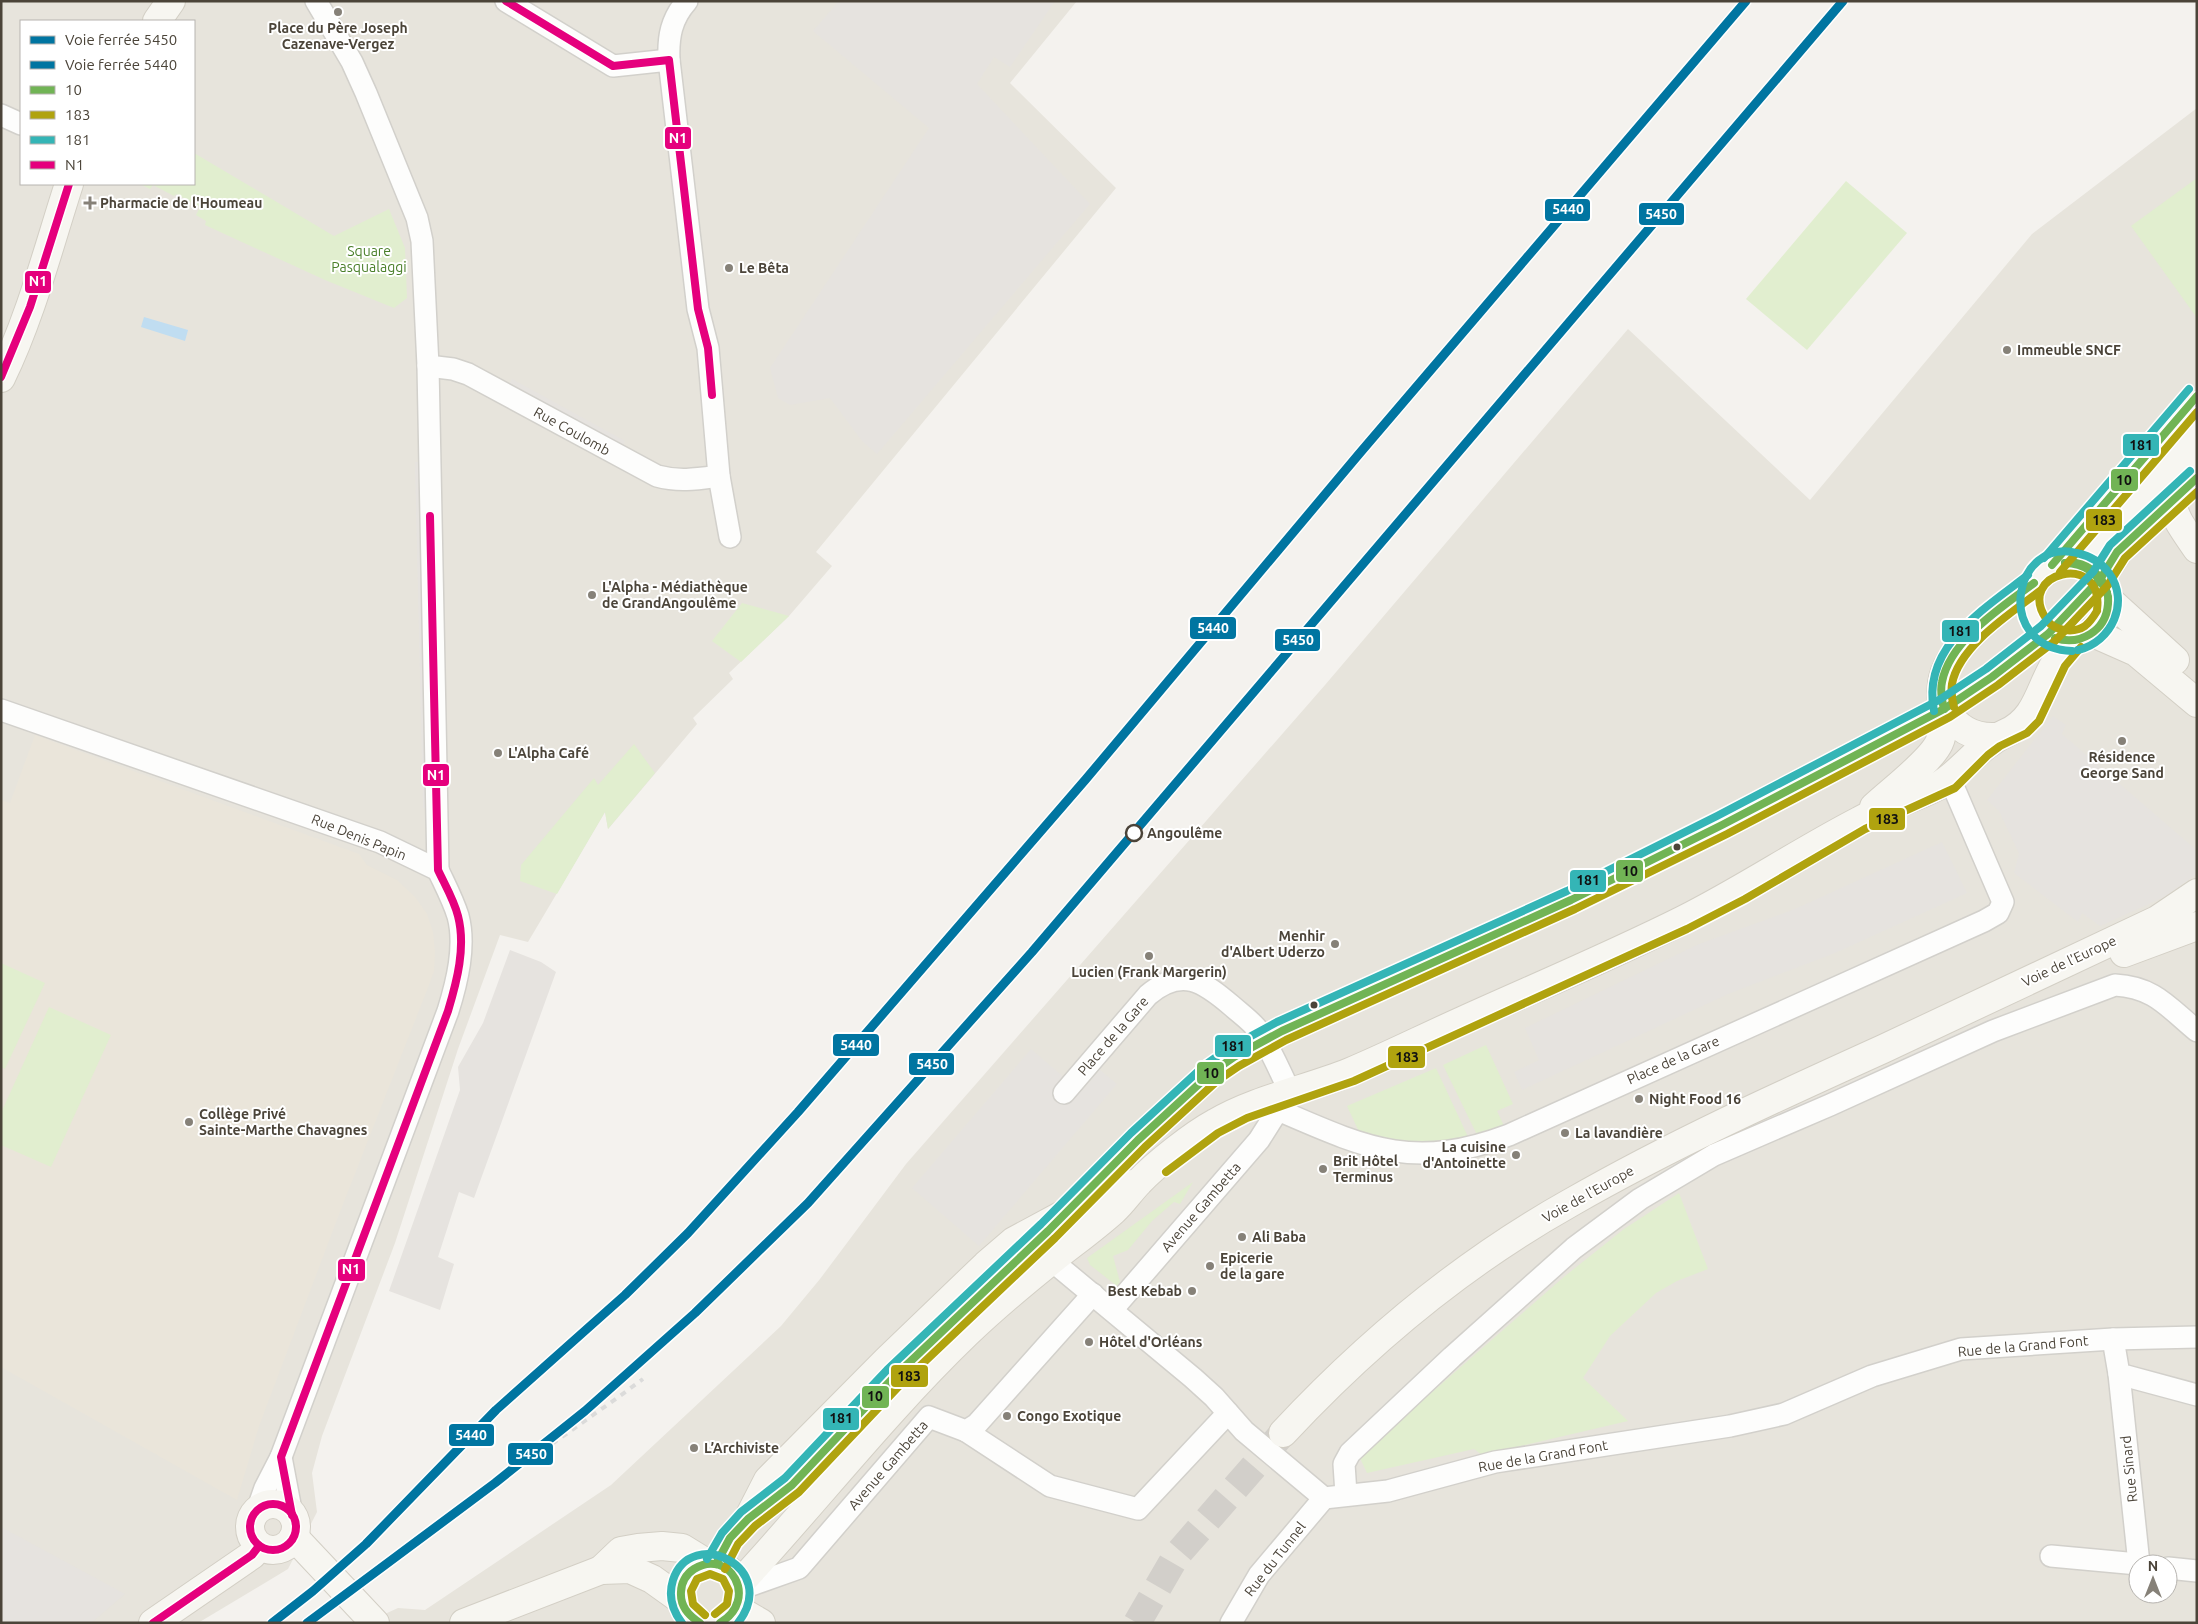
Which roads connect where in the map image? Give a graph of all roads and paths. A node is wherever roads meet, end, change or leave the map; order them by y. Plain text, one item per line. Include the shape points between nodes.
1 (170, 1) edge
2 (316, 1) edge
3 (506, 1) edge
4 (687, 1) edge
5 (158, 20) edge
6 (669, 60) junction
7 (1, 115) edge
8 (20, 124) edge
9 (69, 185) edge
10 (428, 366) junction
11 (1, 378) edge
12 (2197, 434) edge
13 (2187, 457) edge
14 (719, 476) junction
15 (730, 537) dead end
16 (2197, 549) edge
17 (2074, 562) junction
18 (2034, 583) junction
19 (2105, 589) junction
20 (2083, 637) junction
21 (2197, 679) edge
22 (2197, 702) edge
23 (1944, 709) junction
24 (1, 710) edge
25 (1995, 737) junction
26 (1950, 779) junction
27 (1860, 820) junction
28 (438, 870) junction
29 (2197, 893) edge
30 (2197, 926) edge
31 (1937, 1023) junction
32 (2197, 1031) edge
33 (1064, 1093) dead end
34 (1281, 1100) junction
35 (1139, 1182) junction
36 (1051, 1260) junction
37 (1093, 1294) junction
38 (1112, 1310) junction
39 (2197, 1337) edge
40 (2113, 1339) junction
41 (2119, 1374) junction
42 (2197, 1395) edge
43 (1228, 1413) junction
44 (966, 1431) junction
45 (1283, 1433) tunnel mouth
46 (281, 1457) junction
47 (1346, 1494) junction
48 (1324, 1498) junction
49 (257, 1511) junction
50 (293, 1526) junction
51 (258, 1546) junction
52 (2137, 1554) edge
53 (2051, 1556) dead end
54 (2128, 1563) edge
55 (712, 1564) junction
56 (2178, 1569) edge
57 (601, 1570) junction
58 (2197, 1571) edge
59 (734, 1601) edge
60 (688, 1615) edge
61 (154, 1623) edge
62 (375, 1623) edge
63 (464, 1623) edge
64 (761, 1623) edge
65 (1231, 1623) edge

1 - 5 main road
2 - 10 street via 352,62 417,218 424,261
3 - 6 street via 613,66
4 - 6 street via 671,26
6 - 14 street via 698,309 708,348
7 - 8 street
9 - 11 main road via 33,298
10 - 14 street, Rue Coulomb via 468,374 657,476 686,481
10 - 28 street
12 - 13 main road
13 - 16 main road via 2172,502 2176,517
13 - 17 main road
13 - 19 main road via 2143,515
14 - 15 street
17 - 18 main road via 2052,565 2041,572
17 - 19 main road via 2084,565
18 - 20 main road via 2030,602 2034,620 2040,628 2056,638
18 - 23 main road via 1961,645 1942,681
19 - 20 main road via 2107,612 2102,623
19 - 21 main road
20 - 22 main road via 2136,652
20 - 25 main road via 2056,661 2031,715 2010,732
23 - 25 main road via 1952,721 1971,734
23 - 27 main road via 1944,729 1928,758
24 - 28 street, Rue Denis Papin via 380,842
25 - 26 main road
26 - 27 main road
26 - 34 street, Place de la Gare via 2003,902 1998,912 1984,920 1493,1141 1468,1148 1444,1153 1400,1153 1375,1148 1353,1141
27 - 34 main road via 1683,920 1350,1072
28 - 46 street via 458,918 460,942 456,985
29 - 31 main road, Voie de l'Europe via 2157,920
30 - 31 main road, Voie de l'Europe
31 - 45 main road, Voie de l'Europe via 1754,1107 1538,1222 1447,1284 1390,1331 1326,1386
32 - 47 street via 2145,990 2114,985 1993,1031 1714,1155 1640,1199 1574,1248 1452,1357 1350,1453 1344,1464
33 - 34 street, Place de la Gare via 1148,995 1170,982 1186,980 1206,985 1257,1030
34 - 35 main road via 1243,1109 1213,1124
34 - 38 street, Avenue Gambetta via 1259,1140
35 - 36 main road via 1116,1208
35 - 55 main road via 1066,1213 1014,1241 986,1265 768,1480 748,1519
36 - 37 street
36 - 59 main road via 965,1335 902,1401
37 - 38 street
37 - 44 street via 977,1424
38 - 43 street via 1193,1378
39 - 40 street, Rue de la Grand Font
40 - 41 street
40 - 47 street, Rue de la Grand Font via 1961,1349 1872,1376 1784,1414 1730,1426 1495,1462 1388,1490
41 - 42 street
41 - 52 street, Rue Sinard
43 - 44 street via 1138,1509 1050,1486
43 - 48 street via 1244,1431
44 - 59 street, Avenue Gambetta via 929,1417 799,1568
46 - 49 street
46 - 50 street
47 - 48 street, Rue de la Grand Font
48 - 65 street, Rue du Tunnel via 1259,1574
49 - 50 main road via 262,1506 276,1504 288,1510
49 - 51 main road via 252,1517 250,1532
50 - 51 main road via 285,1547 278,1550
50 - 62 main road
51 - 61 main road via 247,1559
53 - 54 street, Rue Sinard
55 - 57 main road via 682,1548 662,1546 621,1551
55 - 59 main road via 731,1571
55 - 60 main road via 698,1566 683,1580 680,1589
56 - 58 street
57 - 60 main road via 630,1570 652,1579
57 - 63 main road
59 - 64 main road

